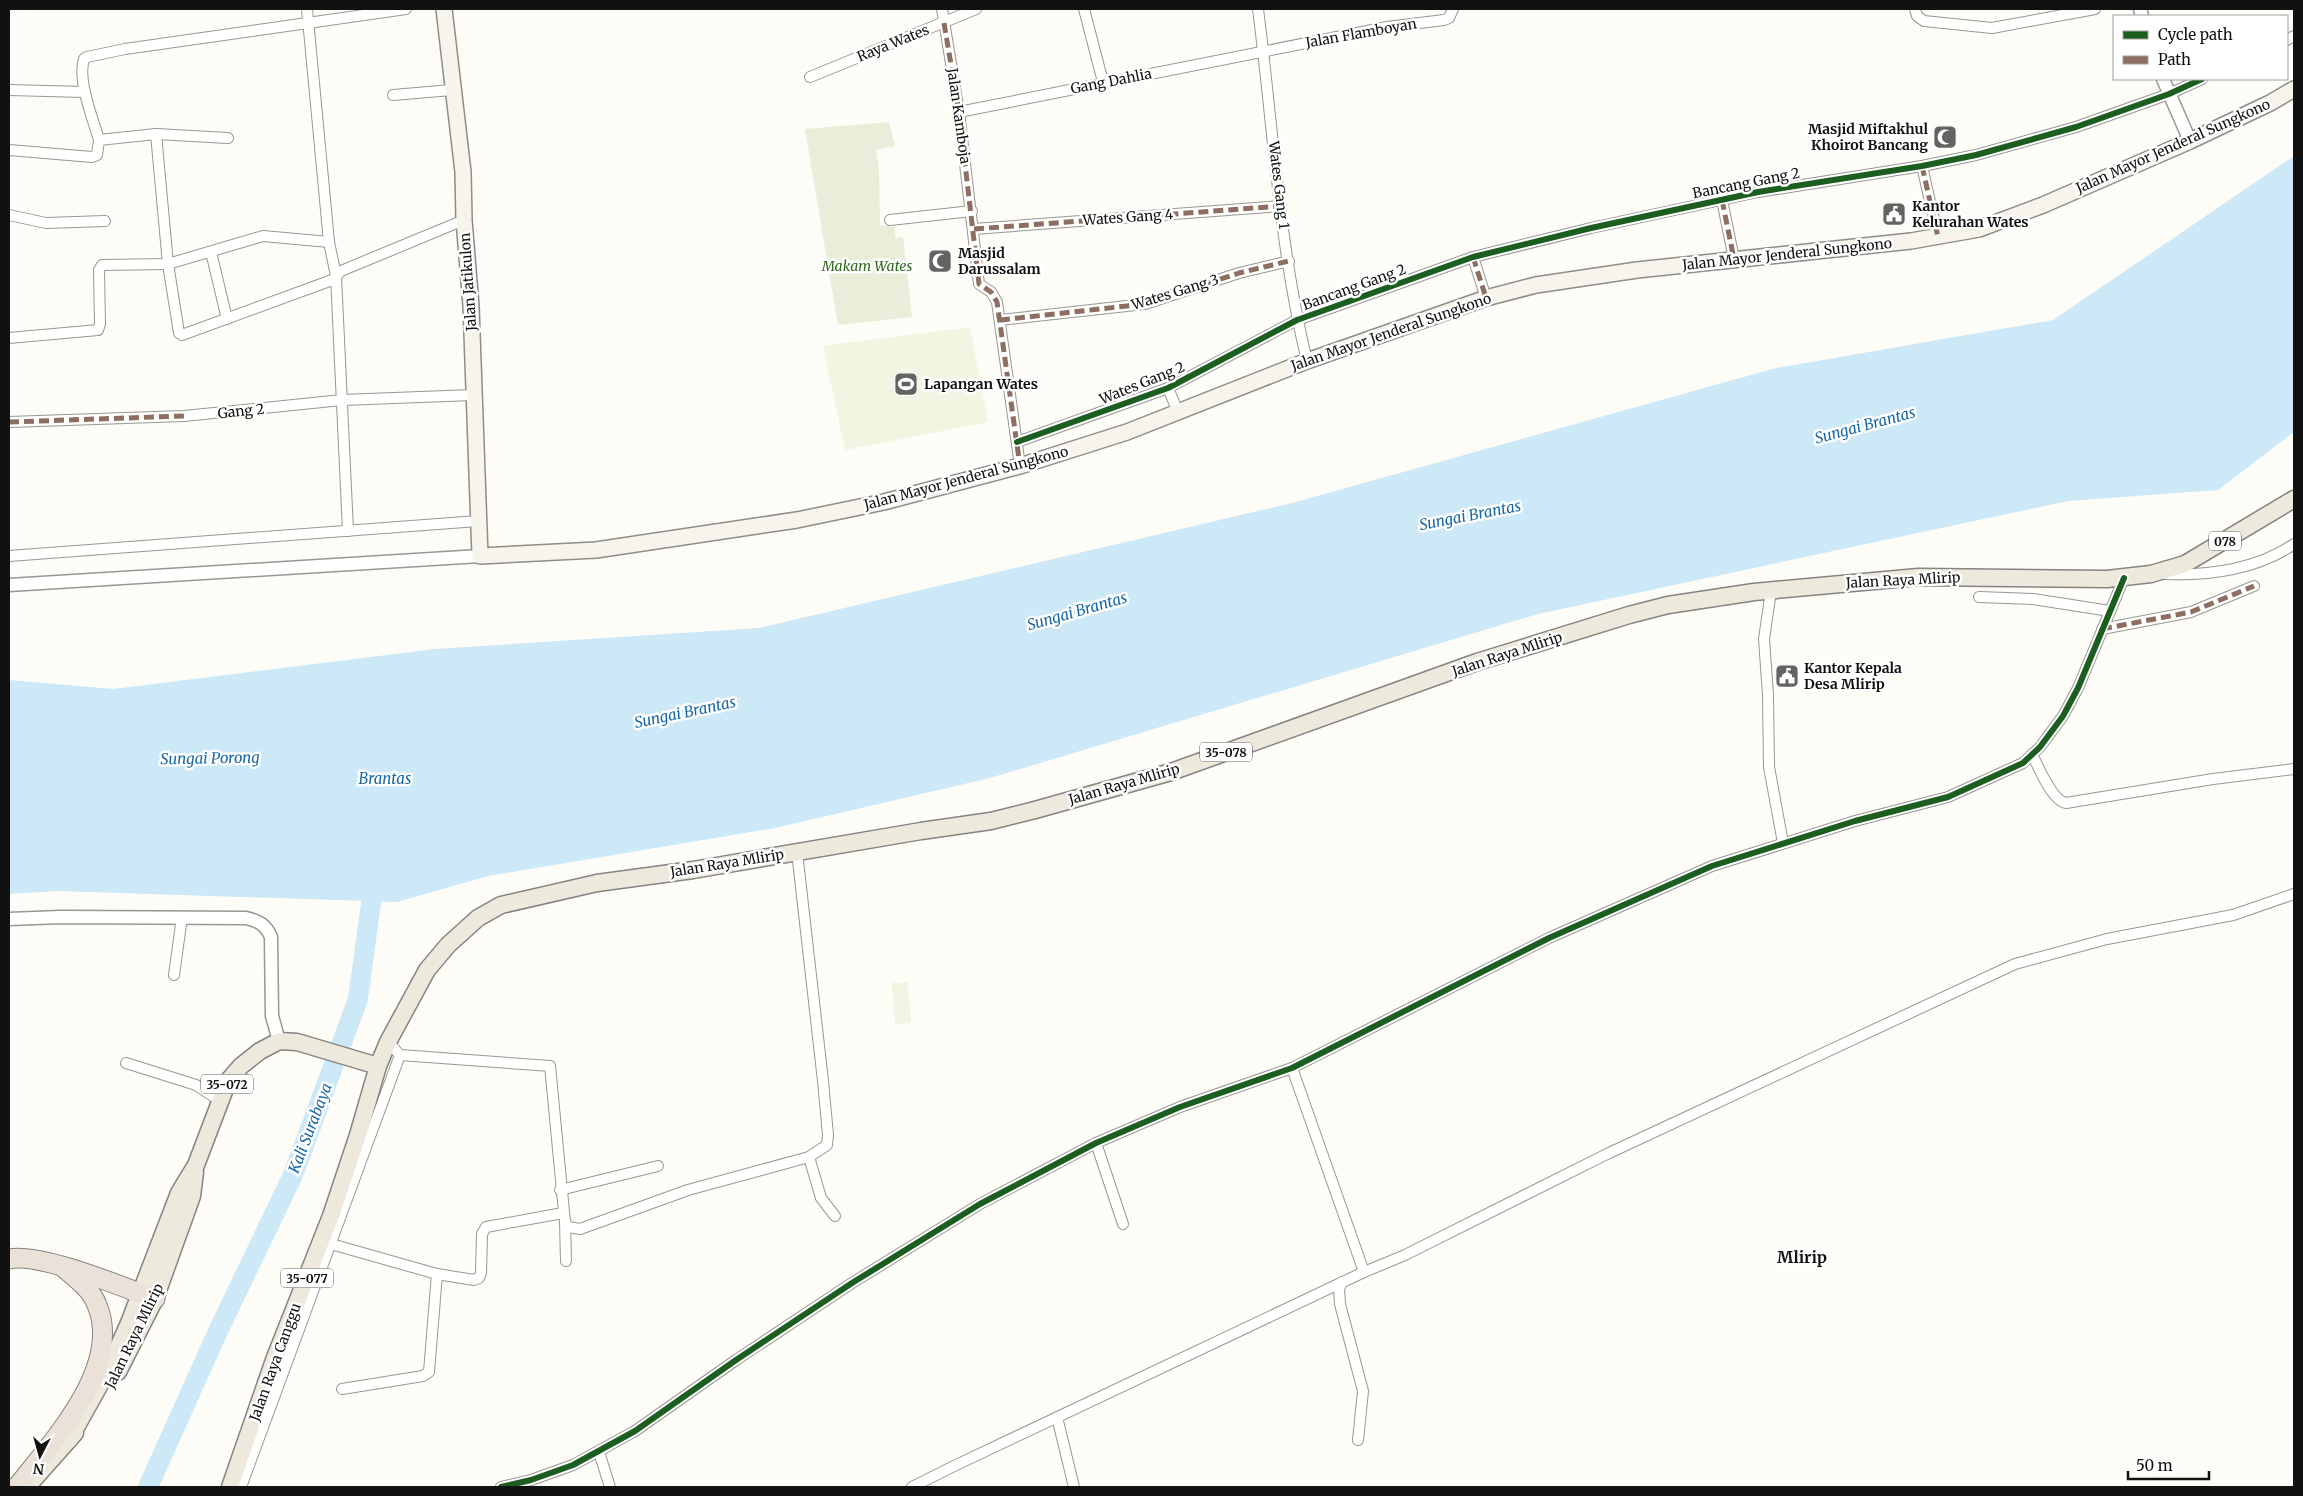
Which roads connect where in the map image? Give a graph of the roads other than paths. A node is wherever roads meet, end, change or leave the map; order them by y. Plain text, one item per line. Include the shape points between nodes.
1 (306, 9) edge
2 (406, 9) edge
3 (444, 9) edge
4 (942, 9) edge
5 (976, 9) edge
6 (1084, 9) edge
7 (1258, 9) edge
8 (1452, 9) edge
9 (1915, 9) edge
10 (2095, 9) edge
11 (307, 22) junction
12 (944, 22) junction
13 (1263, 50) junction
14 (810, 77) dead end
15 (2163, 80) edge
16 (2200, 80) edge
17 (1103, 82) junction
18 (2294, 88) edge
19 (9, 90) edge
20 (452, 90) junction
21 (85, 92) junction
22 (2169, 94) junction
23 (393, 95) dead end
24 (959, 112) junction
25 (156, 134) junction
26 (228, 138) dead end
27 (99, 140) junction
28 (2190, 141) junction
29 (9, 150) edge
30 (1922, 166) junction
31 (1722, 200) junction
32 (1281, 206) junction
33 (972, 211) junction
34 (9, 215) edge
35 (464, 220) junction
36 (890, 220) dead end
37 (105, 221) dead end
38 (974, 229) junction
39 (1938, 237) junction
40 (329, 242) junction
41 (211, 252) junction
42 (1473, 256) junction
43 (1734, 260) junction
44 (1289, 261) junction
45 (168, 264) junction
46 (335, 278) junction
47 (1486, 298) junction
48 (227, 319) junction
49 (1000, 320) junction
50 (1297, 320) junction
51 (9, 338) edge
52 (1307, 361) junction
53 (1168, 388) junction
54 (473, 395) junction
55 (342, 400) junction
56 (1178, 412) junction
57 (9, 422) edge
58 (1016, 442) junction
59 (1020, 466) junction
60 (2294, 499) edge
61 (478, 521) junction
62 (348, 531) junction
63 (2294, 544) edge
64 (9, 556) edge
65 (480, 556) junction
66 (2151, 574) junction
67 (2124, 578) junction
68 (9, 585) edge
69 (2254, 586) dead end
70 (1770, 591) junction
71 (1979, 597) dead end
72 (2110, 611) junction
73 (2102, 629) junction
74 (2032, 754) junction
75 (2294, 769) edge
76 (1783, 843) junction
77 (797, 852) junction
78 (2294, 894) edge
79 (182, 918) junction
80 (9, 919) edge
81 (174, 975) dead end
82 (279, 1041) junction
83 (388, 1042) junction
84 (400, 1055) junction
85 (126, 1063) dead end
86 (378, 1066) junction
87 (1292, 1068) junction
88 (219, 1100) junction
89 (1096, 1144) junction
90 (809, 1157) junction
91 (658, 1166) dead end
92 (560, 1190) junction
93 (835, 1216) dead end
94 (564, 1218) junction
95 (1123, 1224) dead end
96 (331, 1244) junction
97 (9, 1259) edge
98 (566, 1261) dead end
99 (64, 1268) junction
100 (1364, 1272) junction
101 (437, 1274) junction
102 (1342, 1282) junction
103 (148, 1296) junction
104 (342, 1389) dead end
105 (1057, 1417) junction
106 (1358, 1440) dead end
107 (600, 1452) junction
108 (924, 1484) edge
109 (17, 1487) edge
110 (27, 1487) edge
111 (230, 1487) edge
112 (241, 1487) edge
113 (501, 1487) edge
114 (610, 1487) edge
115 (912, 1487) edge
116 (1074, 1487) edge

1 - 11 street
2 - 11 street
3 - 20 main road, Jalan Jatikulon
4 - 12 street, Jalan Kamboja
5 - 12 street, Raya Wates
6 - 17 street
7 - 13 street, Wates Gang 1
8 - 13 street, Jalan Flamboyan via 1449,18 1444,20 1387,26
9 - 10 street via 1920,20 1992,28
11 - 21 street via 87,57 82,66
11 - 40 street
12 - 14 street, Raya Wates
12 - 24 street, Jalan Kamboja
13 - 17 street, Gang Dahlia
13 - 32 street, Wates Gang 1
15 - 22 street
16 - 22 street, Bancang Gang 2
17 - 24 street, Gang Dahlia
18 - 28 main road, Jalan Mayor Jenderal Sungkono
19 - 21 street
20 - 23 street
20 - 35 main road, Jalan Jatikulon via 463,172
21 - 27 street
22 - 28 street
22 - 30 street, Bancang Gang 2 via 2076,126 1976,155
24 - 33 street, Jalan Kamboja
25 - 26 street
25 - 27 street
25 - 45 street
27 - 29 street via 96,155 92,157
28 - 39 main road, Jalan Mayor Jenderal Sungkono via 2043,206 1979,230
30 - 31 street, Bancang Gang 2
30 - 39 street
31 - 42 street, Bancang Gang 2
31 - 43 street
32 - 38 street, Wates Gang 4
32 - 44 street, Wates Gang 1
33 - 36 street
33 - 38 street, Jalan Kamboja
34 - 37 street via 46,223
35 - 46 street via 341,271
35 - 54 main road, Jalan Jatikulon via 471,306
38 - 49 street, Jalan Kamboja via 980,284 991,292 997,302
39 - 43 main road, Jalan Mayor Jenderal Sungkono
40 - 41 street via 263,236
40 - 46 street
41 - 45 street
41 - 48 street
42 - 47 street
42 - 50 street, Bancang Gang 2
43 - 47 main road, Jalan Mayor Jenderal Sungkono via 1536,285
44 - 49 street, Wates Gang 3 via 1239,273 1145,304
44 - 50 street, Wates Gang 1
45 - 48 street via 180,334
45 - 51 street via 100,266 100,324 95,331
46 - 48 street
46 - 55 street
47 - 52 main road, Jalan Mayor Jenderal Sungkono
49 - 58 street, Jalan Kamboja
50 - 52 street, Wates Gang 1
50 - 53 street, Wates Gang 2
52 - 56 main road, Jalan Mayor Jenderal Sungkono
53 - 56 street
53 - 58 street, Wates Gang 2
54 - 55 street, Gang 2
54 - 61 main road, Jalan Jatikulon
55 - 57 street, Gang 2 via 184,416
55 - 62 street
56 - 59 main road, Jalan Mayor Jenderal Sungkono
58 - 59 street, Jalan Kamboja
59 - 65 main road, Jalan Mayor Jenderal Sungkono via 884,502 788,521 596,550
60 - 66 main road, Jalan Raya Mlirip / 078 via 2185,564
61 - 62 street
61 - 65 main road, Jalan Jatikulon
62 - 64 street
63 - 66 street via 2253,564 2212,573
65 - 68 street
66 - 67 main road, Jalan Raya Mlirip / 35-078
67 - 70 main road, Jalan Raya Mlirip / 35-078 via 1918,577
67 - 72 street
69 - 73 street via 2191,612
70 - 76 street via 1764,639 1769,767
70 - 77 main road, Jalan Raya Mlirip / 35-078 via 1668,605 1629,615 1477,662 1171,772 1035,810 991,821
71 - 72 street via 2033,599
72 - 73 street
73 - 74 street via 2063,716
74 - 75 street via 2054,794 2059,801 2066,803
74 - 76 street via 2010,770 1948,797
76 - 87 street via 1712,866 1549,938
77 - 83 main road, Jalan Raya Mlirip / 35-078 via 597,883 501,905 478,918 448,944 427,970
77 - 90 street via 828,1135 824,1149
78 - 100 street via 2233,915 2107,939 2015,964 1607,1154 1406,1255
79 - 80 street via 60,916
79 - 81 street
79 - 82 street via 246,918 268,929 271,937 272,1016
82 - 86 main road via 297,1042
82 - 88 main road, Jalan Raya Mlirip / 35-072 via 241,1066 228,1080
83 - 84 street
83 - 86 main road, Jalan Raya Mlirip / 35-078
84 - 92 street via 550,1065
84 - 96 street
85 - 88 street via 196,1085
86 - 111 main road, Jalan Raya Canggu / 35-077 via 331,1216 274,1360
87 - 89 street via 1180,1107
87 - 100 street
88 - 103 main road, Jalan Raya Mlirip / 35-072 via 196,1165 192,1196
89 - 95 street
89 - 107 street via 980,1204 852,1283 636,1431
90 - 93 street via 821,1198
90 - 94 street via 688,1190 580,1228 568,1227
91 - 92 street
92 - 94 street
94 - 98 street
94 - 101 street via 489,1225 482,1234 479,1278
96 - 101 street
96 - 112 street
97 - 99 highway via 33,1258
99 - 103 highway
99 - 109 highway via 86,1286 97,1304 102,1324 100,1353 80,1402
100 - 102 street
101 - 104 street via 431,1369 427,1375
102 - 105 street
102 - 106 street via 1340,1304 1363,1391
103 - 110 main road, Jalan Raya Mlirip / 35-072 via 117,1373 96,1408
105 - 108 street
105 - 116 street
107 - 113 street via 552,1473
107 - 114 street
108 - 115 street

